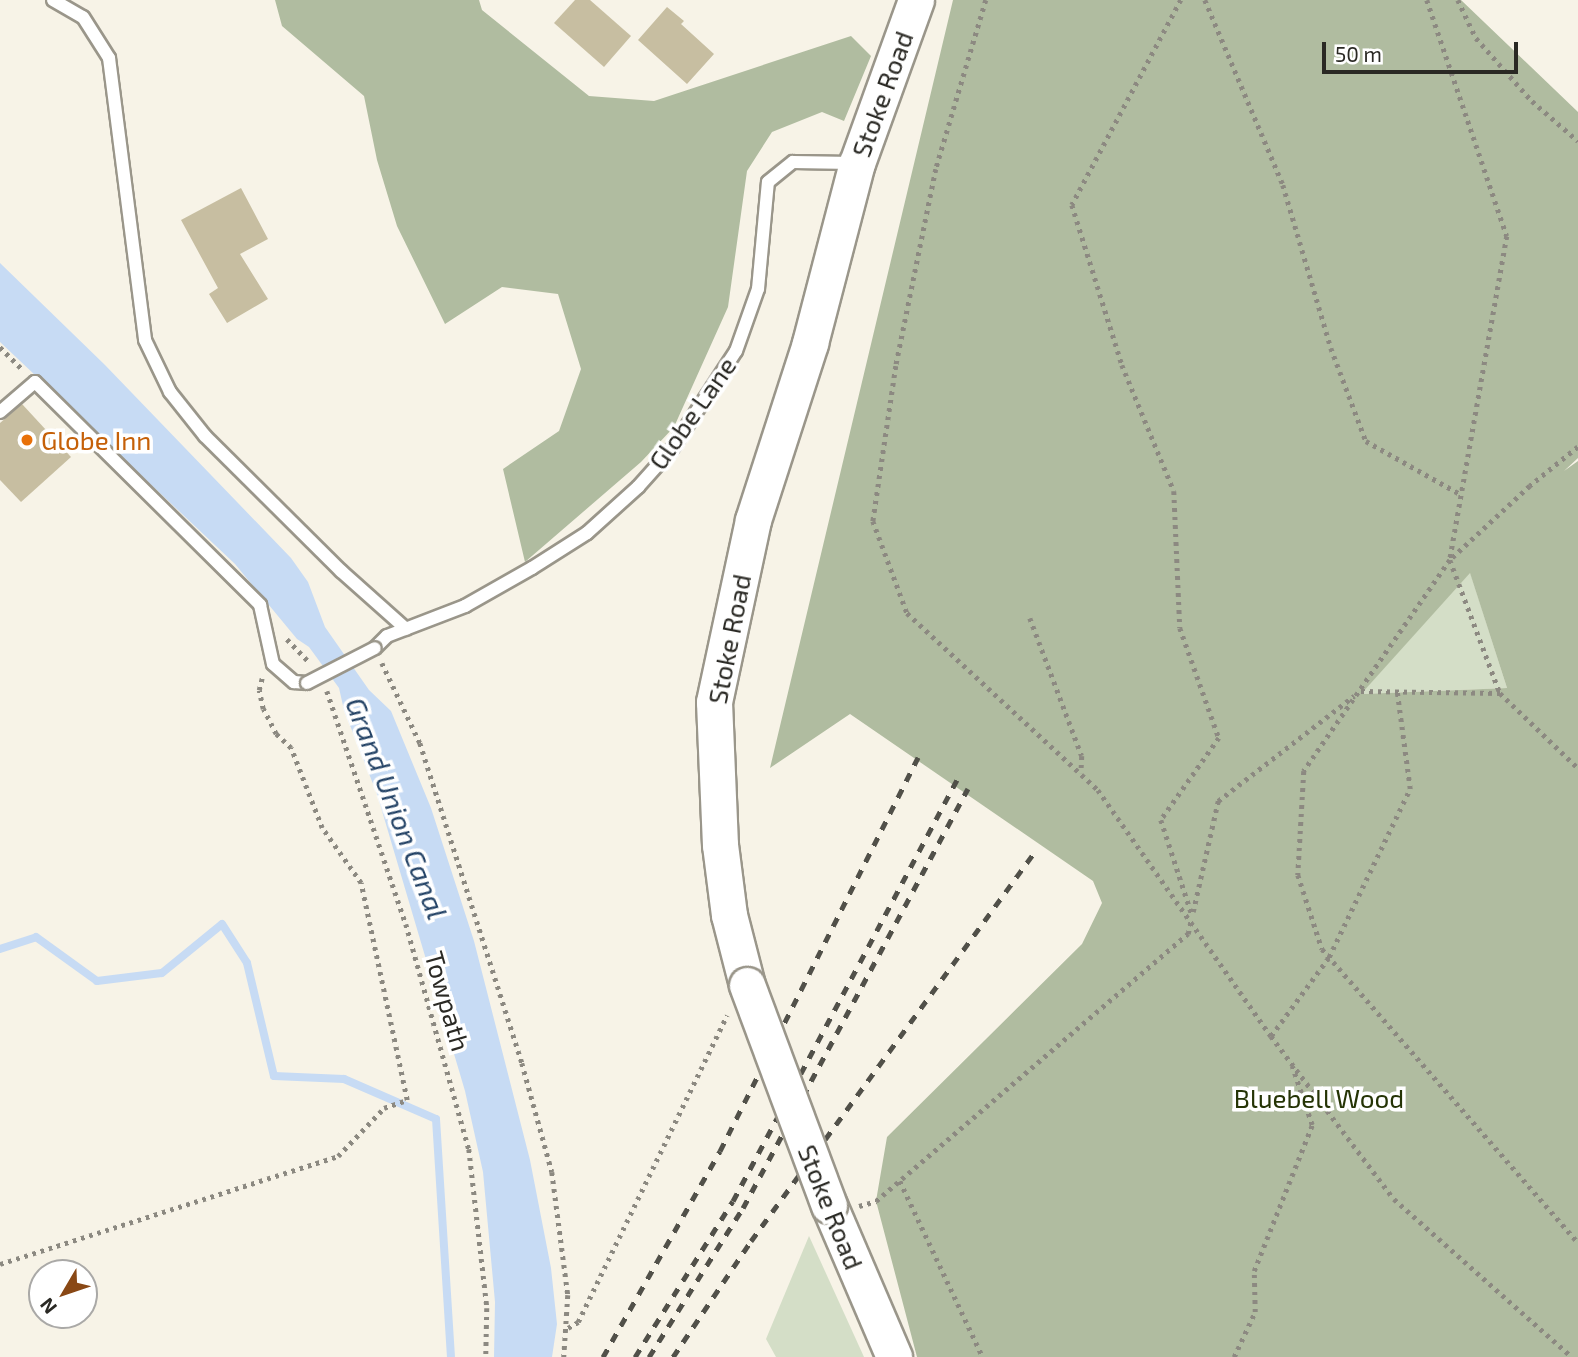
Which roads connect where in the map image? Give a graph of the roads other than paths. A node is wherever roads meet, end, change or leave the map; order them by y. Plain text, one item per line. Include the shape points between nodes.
1 (53, 0) edge
2 (916, 0) edge
3 (857, 163) junction
4 (0, 412) edge
5 (406, 629) junction
6 (894, 1357) edge

1 - 5 lane via 83,17 109,58 145,340 170,392 205,436
2 - 3 street, Stoke Road
3 - 5 lane, Globe Lane via 793,162 768,182 758,289 736,351 672,449 638,487 587,533 532,568 465,607
3 - 6 street, Stoke Road, bridge via 810,344 753,520 714,702 720,845 729,915 747,985 830,1209
4 - 5 lane, Globe Lane, bridge via 35,382 260,605 273,664 294,681 307,683

